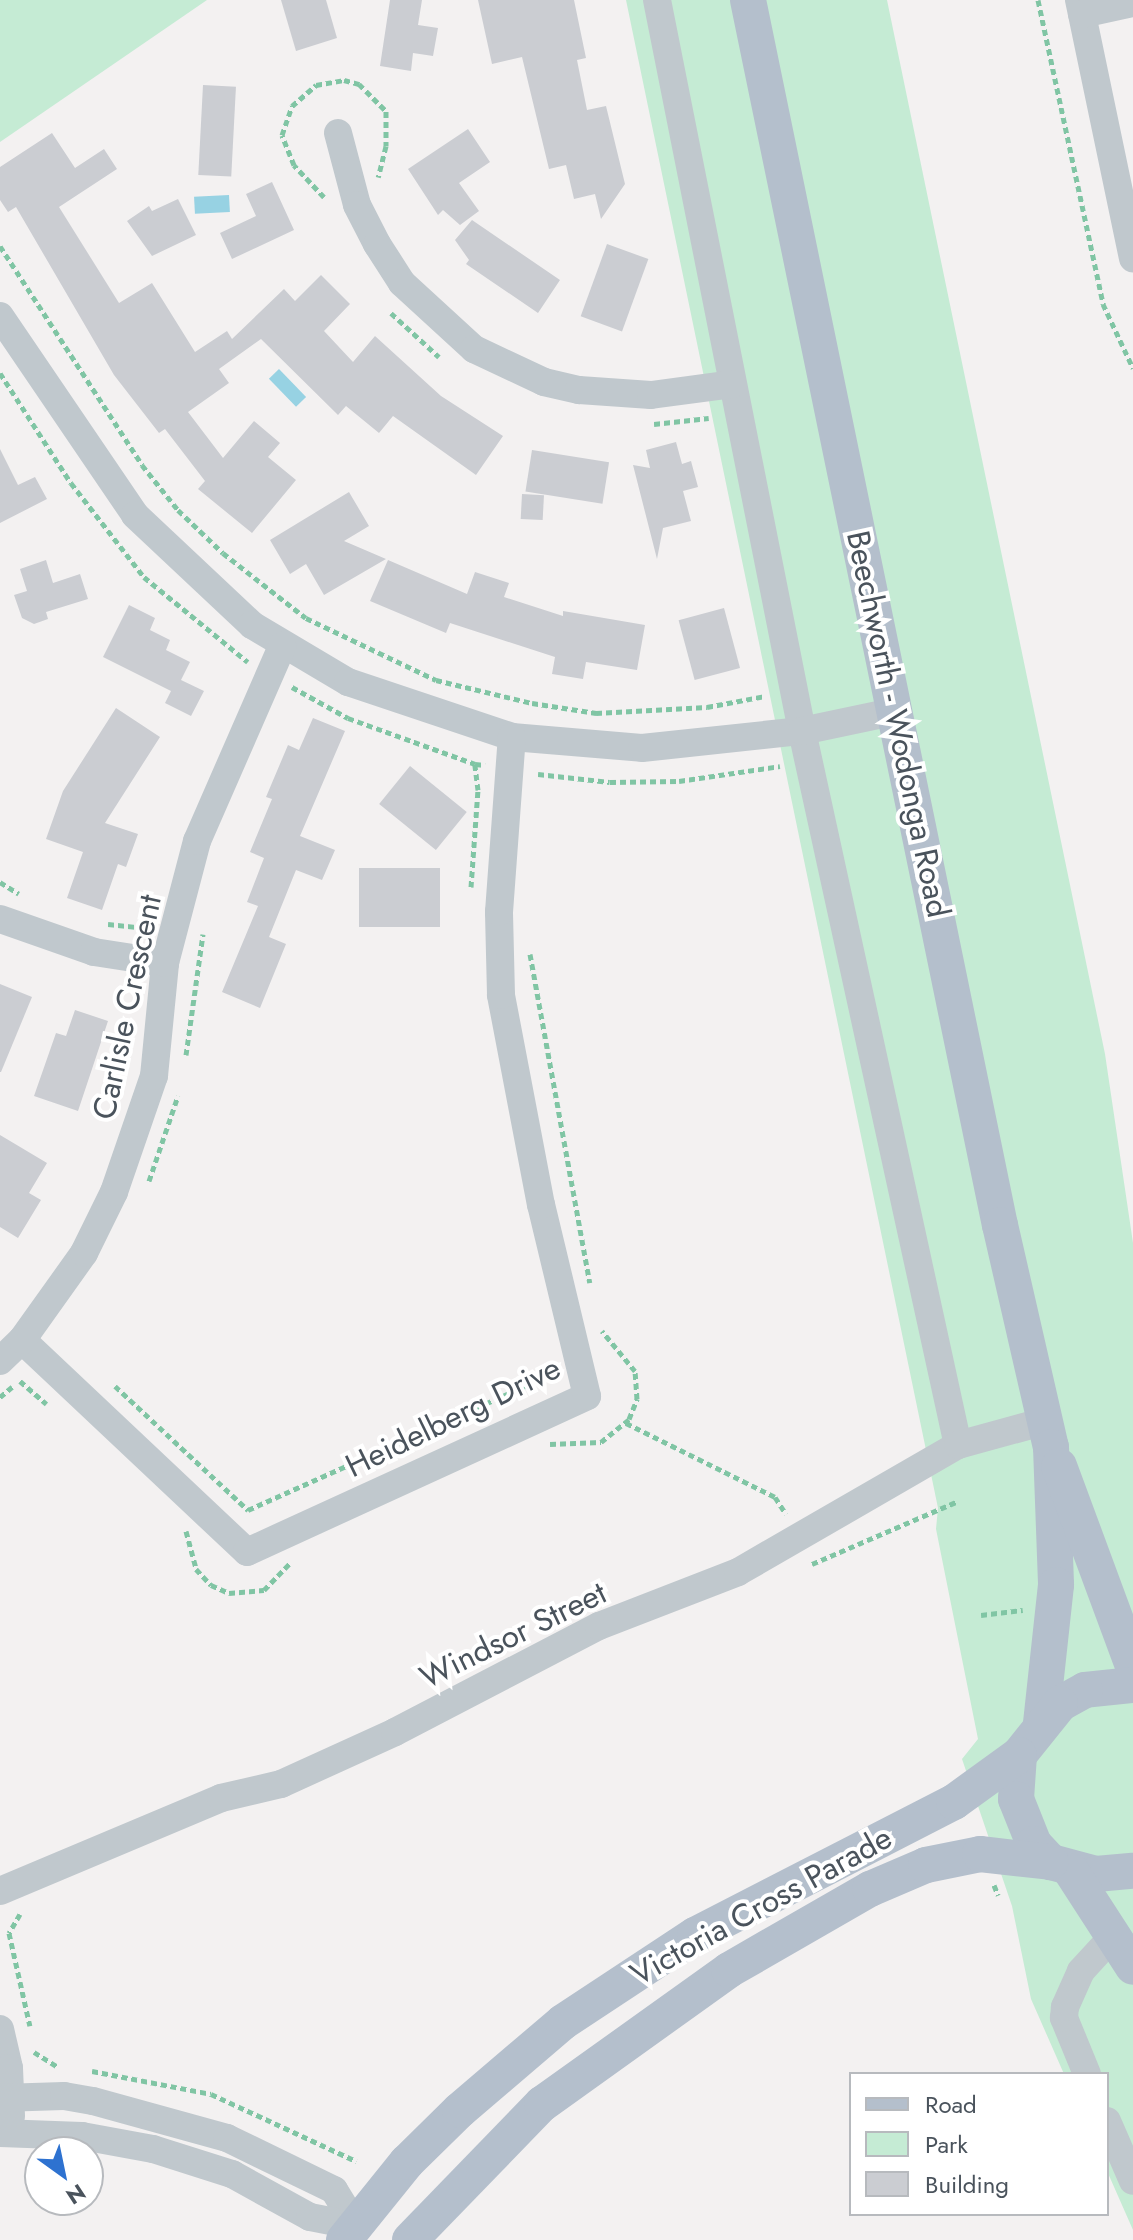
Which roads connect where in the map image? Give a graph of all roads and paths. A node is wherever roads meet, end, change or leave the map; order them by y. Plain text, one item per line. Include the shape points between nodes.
1 (657, 0) edge
2 (748, 0) edge
3 (1038, 0) edge
4 (1133, 3) edge
5 (1080, 7) edge
6 (338, 133) dead end
7 (380, 187) dead end
8 (327, 204) dead end
9 (0, 246) edge
10 (1133, 258) edge
11 (385, 306) dead end
12 (0, 316) edge
13 (441, 359) dead end
14 (1133, 368) edge
15 (732, 384) junction
16 (709, 418) dead end
17 (644, 424) dead end
18 (282, 646) junction
19 (765, 696) dead end
20 (897, 711) junction
21 (802, 731) junction
22 (512, 737) junction
23 (780, 766) dead end
24 (507, 768) junction
25 (538, 774) junction
26 (536, 790) dead end
27 (471, 893) dead end
28 (0, 919) edge
29 (529, 947) dead end
30 (165, 963) junction
31 (593, 1294) dead end
32 (598, 1324) dead end
33 (22, 1340) junction
34 (549, 1364) dead end
35 (10, 1371) edge
36 (552, 1374) junction
37 (108, 1379) dead end
38 (562, 1407) junction
39 (55, 1412) dead end
40 (626, 1423) junction
41 (1048, 1434) junction
42 (958, 1445) junction
43 (536, 1448) dead end
44 (958, 1501) dead end
45 (179, 1522) dead end
46 (801, 1536) junction
47 (297, 1552) dead end
48 (798, 1569) dead end
49 (1133, 1666) edge
50 (1133, 1685) edge
51 (1041, 1724) junction
52 (1019, 1755) junction
53 (1061, 1867) junction
54 (1133, 1871) edge
55 (0, 1891) edge
56 (32, 1909) dead end
57 (1114, 1935) junction
58 (1133, 1967) edge
59 (0, 2029) edge
60 (31, 2033) dead end
61 (33, 2043) dead end
62 (65, 2068) dead end
63 (76, 2069) dead end
64 (1086, 2072) edge
65 (6, 2097) edge
66 (1109, 2126) edge
67 (5, 2133) edge
68 (356, 2161) dead end
69 (1133, 2181) edge
70 (362, 2235) edge
71 (410, 2240) edge

1 - 15 street
2 - 20 main road, Beechworth - Wodonga Road
3 - 14 path via 1103,304
4 - 5 street
5 - 10 street
6 - 15 street via 357,205 377,244 402,283 474,349 544,382 579,390 651,395
7 - 8 path via 386,111 359,84 328,81 292,106 282,135 294,165
9 - 19 path via 142,465 178,510 306,618 436,680 532,703 596,713 707,707
11 - 13 path
12 - 18 street via 135,515
15 - 21 street
16 - 17 path
18 - 22 street via 348,682
18 - 30 street, Carlisle Crescent via 197,841
20 - 21 street
20 - 41 main road, Beechworth - Wodonga Road via 997,1211
21 - 22 street via 642,748
21 - 42 street
22 - 24 street, Heidelberg Drive
23 - 25 path via 679,781 610,782
24 - 25 path
24 - 27 path via 475,764
24 - 38 street, Heidelberg Drive via 499,912 501,995 541,1205 587,1396
25 - 26 path
28 - 30 street via 94,952
29 - 31 path
30 - 33 street, Carlisle Crescent via 154,1076 114,1192 84,1253
32 - 40 path via 635,1371 637,1399
33 - 35 street, Carlisle Crescent
33 - 38 street, Heidelberg Drive via 247,1552
34 - 36 path
35 - 39 path
36 - 37 path via 248,1510
36 - 38 path
40 - 43 path via 601,1442
40 - 46 path via 775,1497
41 - 42 street, Windsor Street
41 - 49 main road, Beechworth - Wodonga Road
41 - 51 main road, Beechworth - Wodonga Road via 1056,1585
42 - 46 street, Windsor Street
44 - 48 path
45 - 47 path via 196,1569 211,1585 229,1593 264,1590
46 - 55 street, Windsor Street via 738,1572 599,1626 395,1732 281,1784 221,1798
50 - 51 main road via 1085,1690
51 - 52 main road
52 - 53 main road via 1016,1799 1022,1823
52 - 70 main road, Victoria Cross Parade via 954,1802 695,1935 563,2022 460,2110
53 - 54 main road, Victoria Cross Parade
53 - 57 main road
53 - 71 main road, Victoria Cross Parade via 980,1854 926,1865 870,1889 756,1954 542,2104
56 - 60 path via 18,1915 9,1933
57 - 58 main road
57 - 64 street via 1081,1971 1065,2007 1064,2018
59 - 65 street
61 - 62 path via 40,2060
63 - 68 path via 136,2076 211,2094
65 - 67 street
65 - 70 street via 64,2096 120,2106 227,2138 334,2190
66 - 69 street
67 - 70 street via 82,2136 153,2149 232,2174 310,2217

